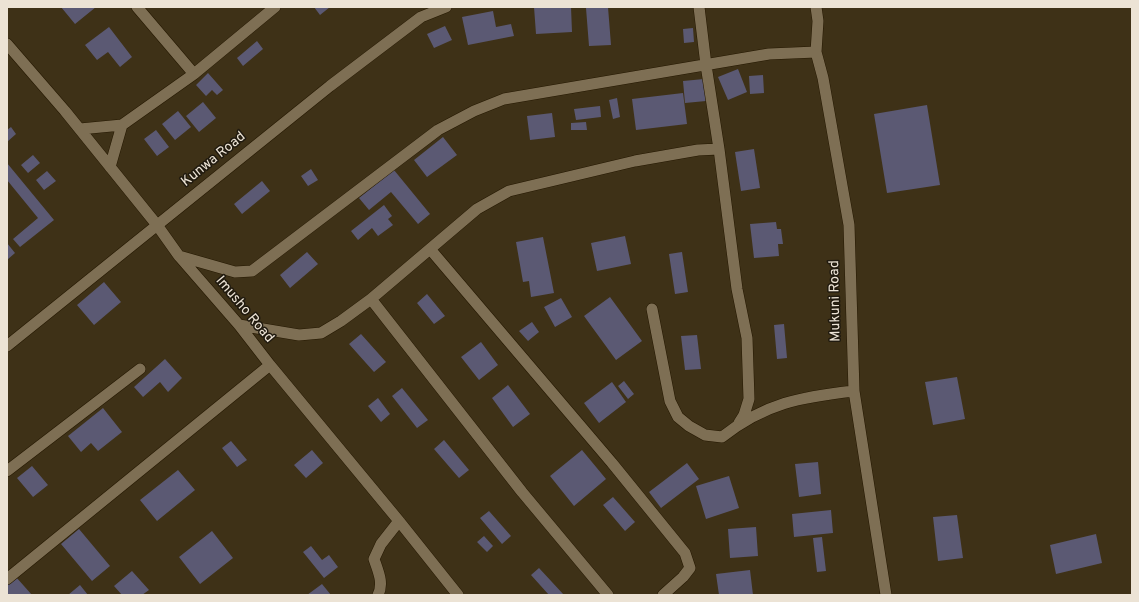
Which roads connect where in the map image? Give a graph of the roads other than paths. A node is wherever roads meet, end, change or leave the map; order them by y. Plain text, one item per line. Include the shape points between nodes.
1 (275, 7) edge
2 (446, 7) edge
3 (699, 7) edge
4 (816, 7) edge
5 (142, 9) edge
6 (7, 44) edge
7 (816, 52) junction
8 (706, 65) junction
9 (194, 74) junction
10 (122, 125) junction
11 (80, 129) junction
12 (719, 149) junction
13 (110, 167) junction
14 (157, 225) junction
15 (430, 249) junction
16 (179, 256) junction
17 (371, 299) junction
18 (652, 309) dead end
19 (239, 324) junction
20 (7, 346) edge
21 (270, 366) junction
22 (140, 369) dead end
23 (854, 391) junction
24 (739, 423) junction
25 (7, 471) edge
26 (399, 521) junction
27 (7, 579) edge
28 (378, 595) edge
29 (458, 595) edge
30 (608, 595) edge
31 (663, 595) edge
32 (886, 595) edge

1 - 9 street
2 - 14 street, Kunwa Road via 415,21
3 - 8 street
4 - 7 street, Mukuni Road
5 - 9 street
6 - 11 street, Imusho Road
7 - 8 street via 769,54
7 - 23 street, Mukuni Road via 823,78 849,225
8 - 12 street
8 - 16 street via 504,99 474,111 438,130 252,271 235,272
9 - 10 street
10 - 11 street
10 - 13 street
11 - 13 street, Imusho Road
12 - 15 street via 634,161 509,192 477,209
12 - 24 street via 737,289 747,338 749,399
13 - 14 street, Imusho Road
14 - 16 street, Imusho Road
14 - 20 street, Kunwa Road
15 - 17 street
15 - 31 street via 612,463 685,554 690,568 683,578
16 - 19 street, Imusho Road
17 - 19 street via 321,333 300,335
17 - 30 street via 522,492
18 - 24 street via 670,401 678,417 704,435 722,437
19 - 21 street, Imusho Road
21 - 26 street, Imusho Road
21 - 27 street
22 - 25 street
23 - 24 street via 807,396 771,407
23 - 32 street, Mukuni Road
26 - 28 street via 381,544 374,559 380,579
26 - 29 street, Imusho Road

